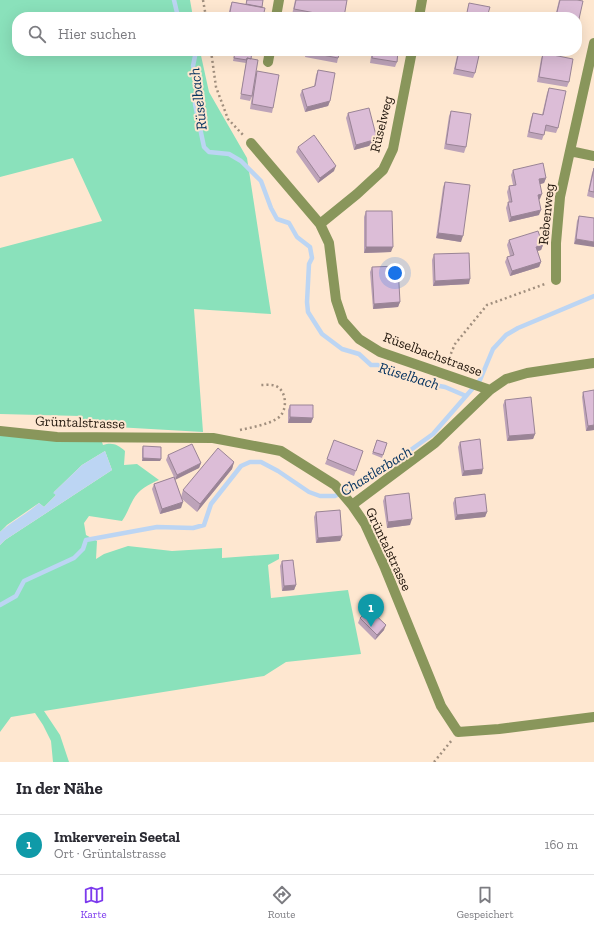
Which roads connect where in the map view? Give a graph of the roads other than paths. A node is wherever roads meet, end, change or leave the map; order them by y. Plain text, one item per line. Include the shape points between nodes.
1 (279, 0) edge
2 (422, 0) edge
3 (277, 12) edge
4 (420, 12) edge
5 (594, 43) edge
6 (269, 56) edge
7 (411, 56) edge
8 (268, 62) dead end
9 (251, 143) road end
10 (570, 151) junction
11 (594, 156) edge
12 (320, 224) junction
13 (556, 280) road end
14 (594, 363) edge
15 (486, 388) junction
16 (0, 431) edge
17 (350, 503) junction
18 (594, 717) edge

1 - 3 street
2 - 4 street
5 - 10 street, Rebenweg
6 - 8 street
7 - 12 street, Rüselweg via 393,149 383,170
9 - 12 street, Rüselbachstrasse
10 - 11 street
10 - 13 street, Rebenweg via 560,197
12 - 15 street, Rüselbachstrasse via 329,243 336,300 343,321 359,339 380,352
14 - 15 street via 527,373
15 - 17 street via 435,443
16 - 17 street, Grüntalstrasse via 57,437 213,438 281,451 335,485
17 - 18 street, Grüntalstrasse via 365,524 441,706 458,732

